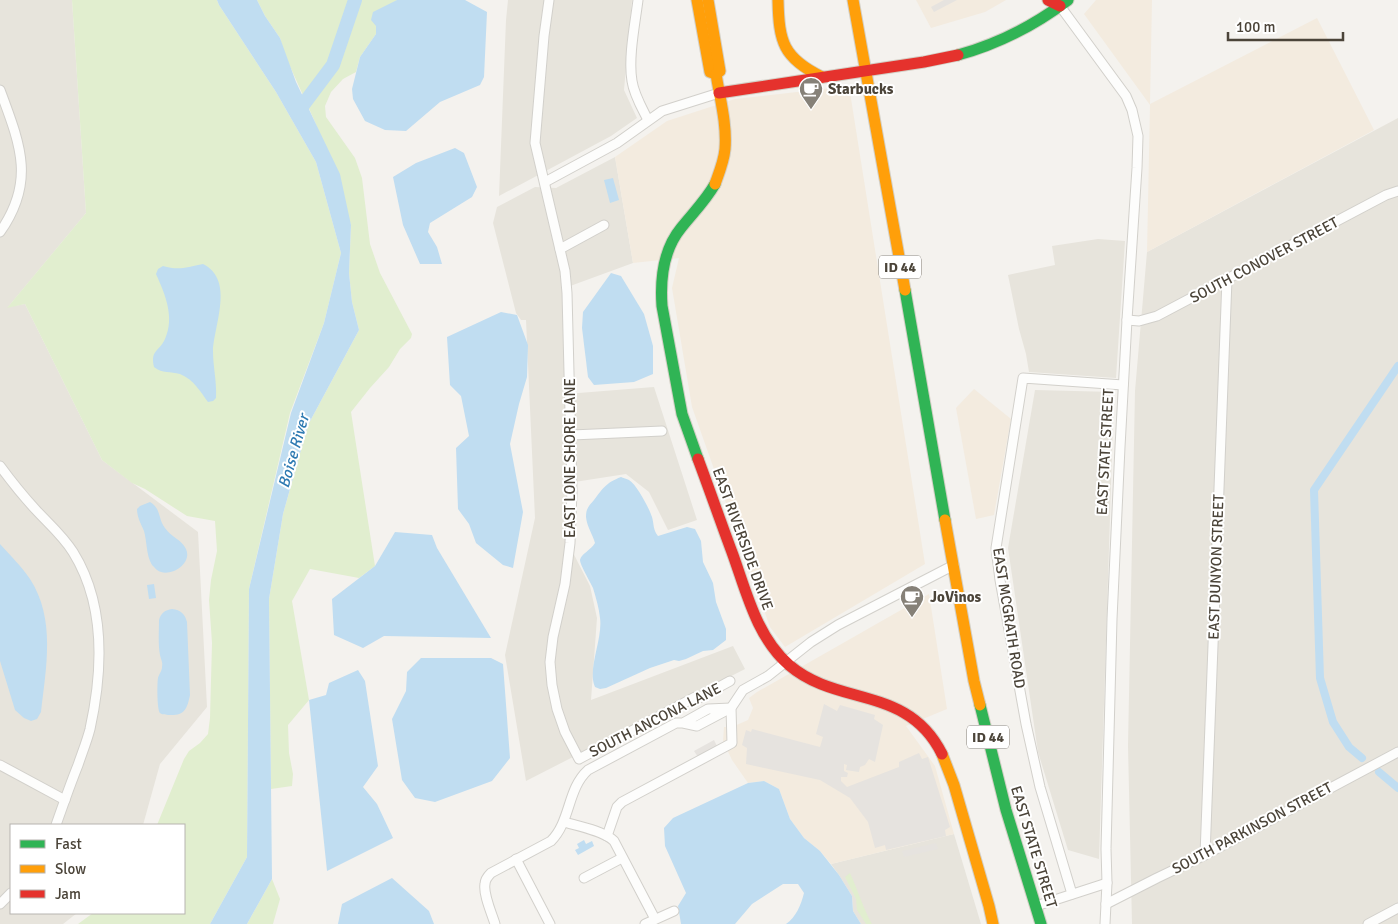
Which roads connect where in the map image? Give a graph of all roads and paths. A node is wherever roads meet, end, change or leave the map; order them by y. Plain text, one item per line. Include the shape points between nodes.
1 (549, 0) edge
2 (638, 0) edge
3 (697, 0) edge
4 (708, 0) edge
5 (778, 0) edge
6 (853, 0) edge
7 (1048, 0) edge
8 (1063, 2) edge
9 (866, 70) junction
10 (716, 74) junction
11 (822, 77) junction
12 (0, 90) edge
13 (720, 92) junction
14 (648, 120) junction
15 (545, 182) junction
16 (1398, 191) edge
17 (604, 225) dead end
18 (0, 232) edge
19 (560, 249) junction
20 (1227, 279) junction
21 (1127, 320) junction
22 (1123, 385) junction
23 (662, 432) dead end
24 (572, 435) junction
25 (0, 466) edge
26 (954, 565) junction
27 (785, 663) junction
28 (730, 681) dead end
29 (731, 708) junction
30 (1398, 752) edge
31 (579, 759) joint
32 (0, 765) edge
33 (65, 800) junction
34 (564, 822) junction
35 (56, 824) edge
36 (608, 836) junction
37 (1205, 855) junction
38 (622, 858) junction
39 (516, 859) junction
40 (584, 878) dead end
41 (1107, 883) junction
42 (10, 894) edge
43 (1072, 894) junction
44 (0, 904) edge
45 (1106, 904) junction
46 (1036, 906) junction
47 (1398, 908) edge
48 (674, 910) dead end
49 (655, 919) junction
50 (495, 924) edge
51 (550, 924) edge
52 (645, 924) edge
53 (993, 924) edge
54 (1041, 924) edge
55 (1105, 924) edge
56 (1368, 924) edge

1 - 15 street, EAST LONE SHORE LANE via 535,143
2 - 14 street via 631,69 634,88
3 - 10 main road, EAST RIVERSIDE DRIVE via 710,72
4 - 10 main road, EAST RIVERSIDE DRIVE via 720,71
5 - 11 main road via 778,25 786,52 798,64
6 - 9 main road, ID 44
7 - 8 main road
8 - 9 main road via 1025,29 984,47 941,59
8 - 21 street, EAST STATE STREET via 1126,96 1136,122 1138,168
9 - 11 main road
9 - 26 main road, EAST STATE STREET / ID 44
10 - 13 main road, EAST RIVERSIDE DRIVE
11 - 13 main road
12 - 18 street via 14,128 22,169 16,203
13 - 14 street via 662,111
13 - 27 main road, EAST RIVERSIDE DRIVE via 725,150 722,164 709,194 672,241 662,276 662,306 682,414 756,620
14 - 15 street via 616,143
15 - 19 street, EAST LONE SHORE LANE
16 - 20 street, SOUTH CONOVER STREET
17 - 19 street
19 - 24 street, EAST LONE SHORE LANE via 567,293
20 - 21 street, SOUTH CONOVER STREET via 1157,316 1139,321
20 - 37 street, EAST DUNYON STREET
21 - 22 street, EAST STATE STREET
22 - 41 street, EAST STATE STREET via 1112,626
22 - 43 street, EAST MCGRATH ROAD via 1023,378 996,548 1026,724 1040,787
23 - 24 street
24 - 31 street, EAST LONE SHORE LANE via 570,543 550,662 557,709
25 - 33 street via 73,552 97,618 99,667 95,704 90,731
26 - 27 street via 838,626
26 - 46 main road, EAST STATE STREET / ID 44 via 979,703 1006,810
27 - 29 street via 743,690
27 - 53 main road, EAST RIVERSIDE DRIVE via 819,684 885,702 902,710 934,740 951,777
28 - 31 street, SOUTH ANCONA LANE
29 - 34 street via 697,726 676,723 588,770 575,788
29 - 36 street via 732,744 622,802
30 - 37 street, SOUTH PARKINSON STREET
32 - 33 street
33 - 35 street
34 - 36 street
34 - 39 street via 551,841
36 - 38 street
37 - 45 street, SOUTH PARKINSON STREET
38 - 40 street
38 - 49 street
39 - 50 street via 491,873 484,883
39 - 51 street
41 - 43 street
41 - 45 street, EAST STATE STREET
42 - 44 street
43 - 46 street
45 - 55 street, EAST STATE STREET
46 - 54 main road, EAST STATE STREET / ID 44
47 - 56 street
48 - 49 street
49 - 52 street

